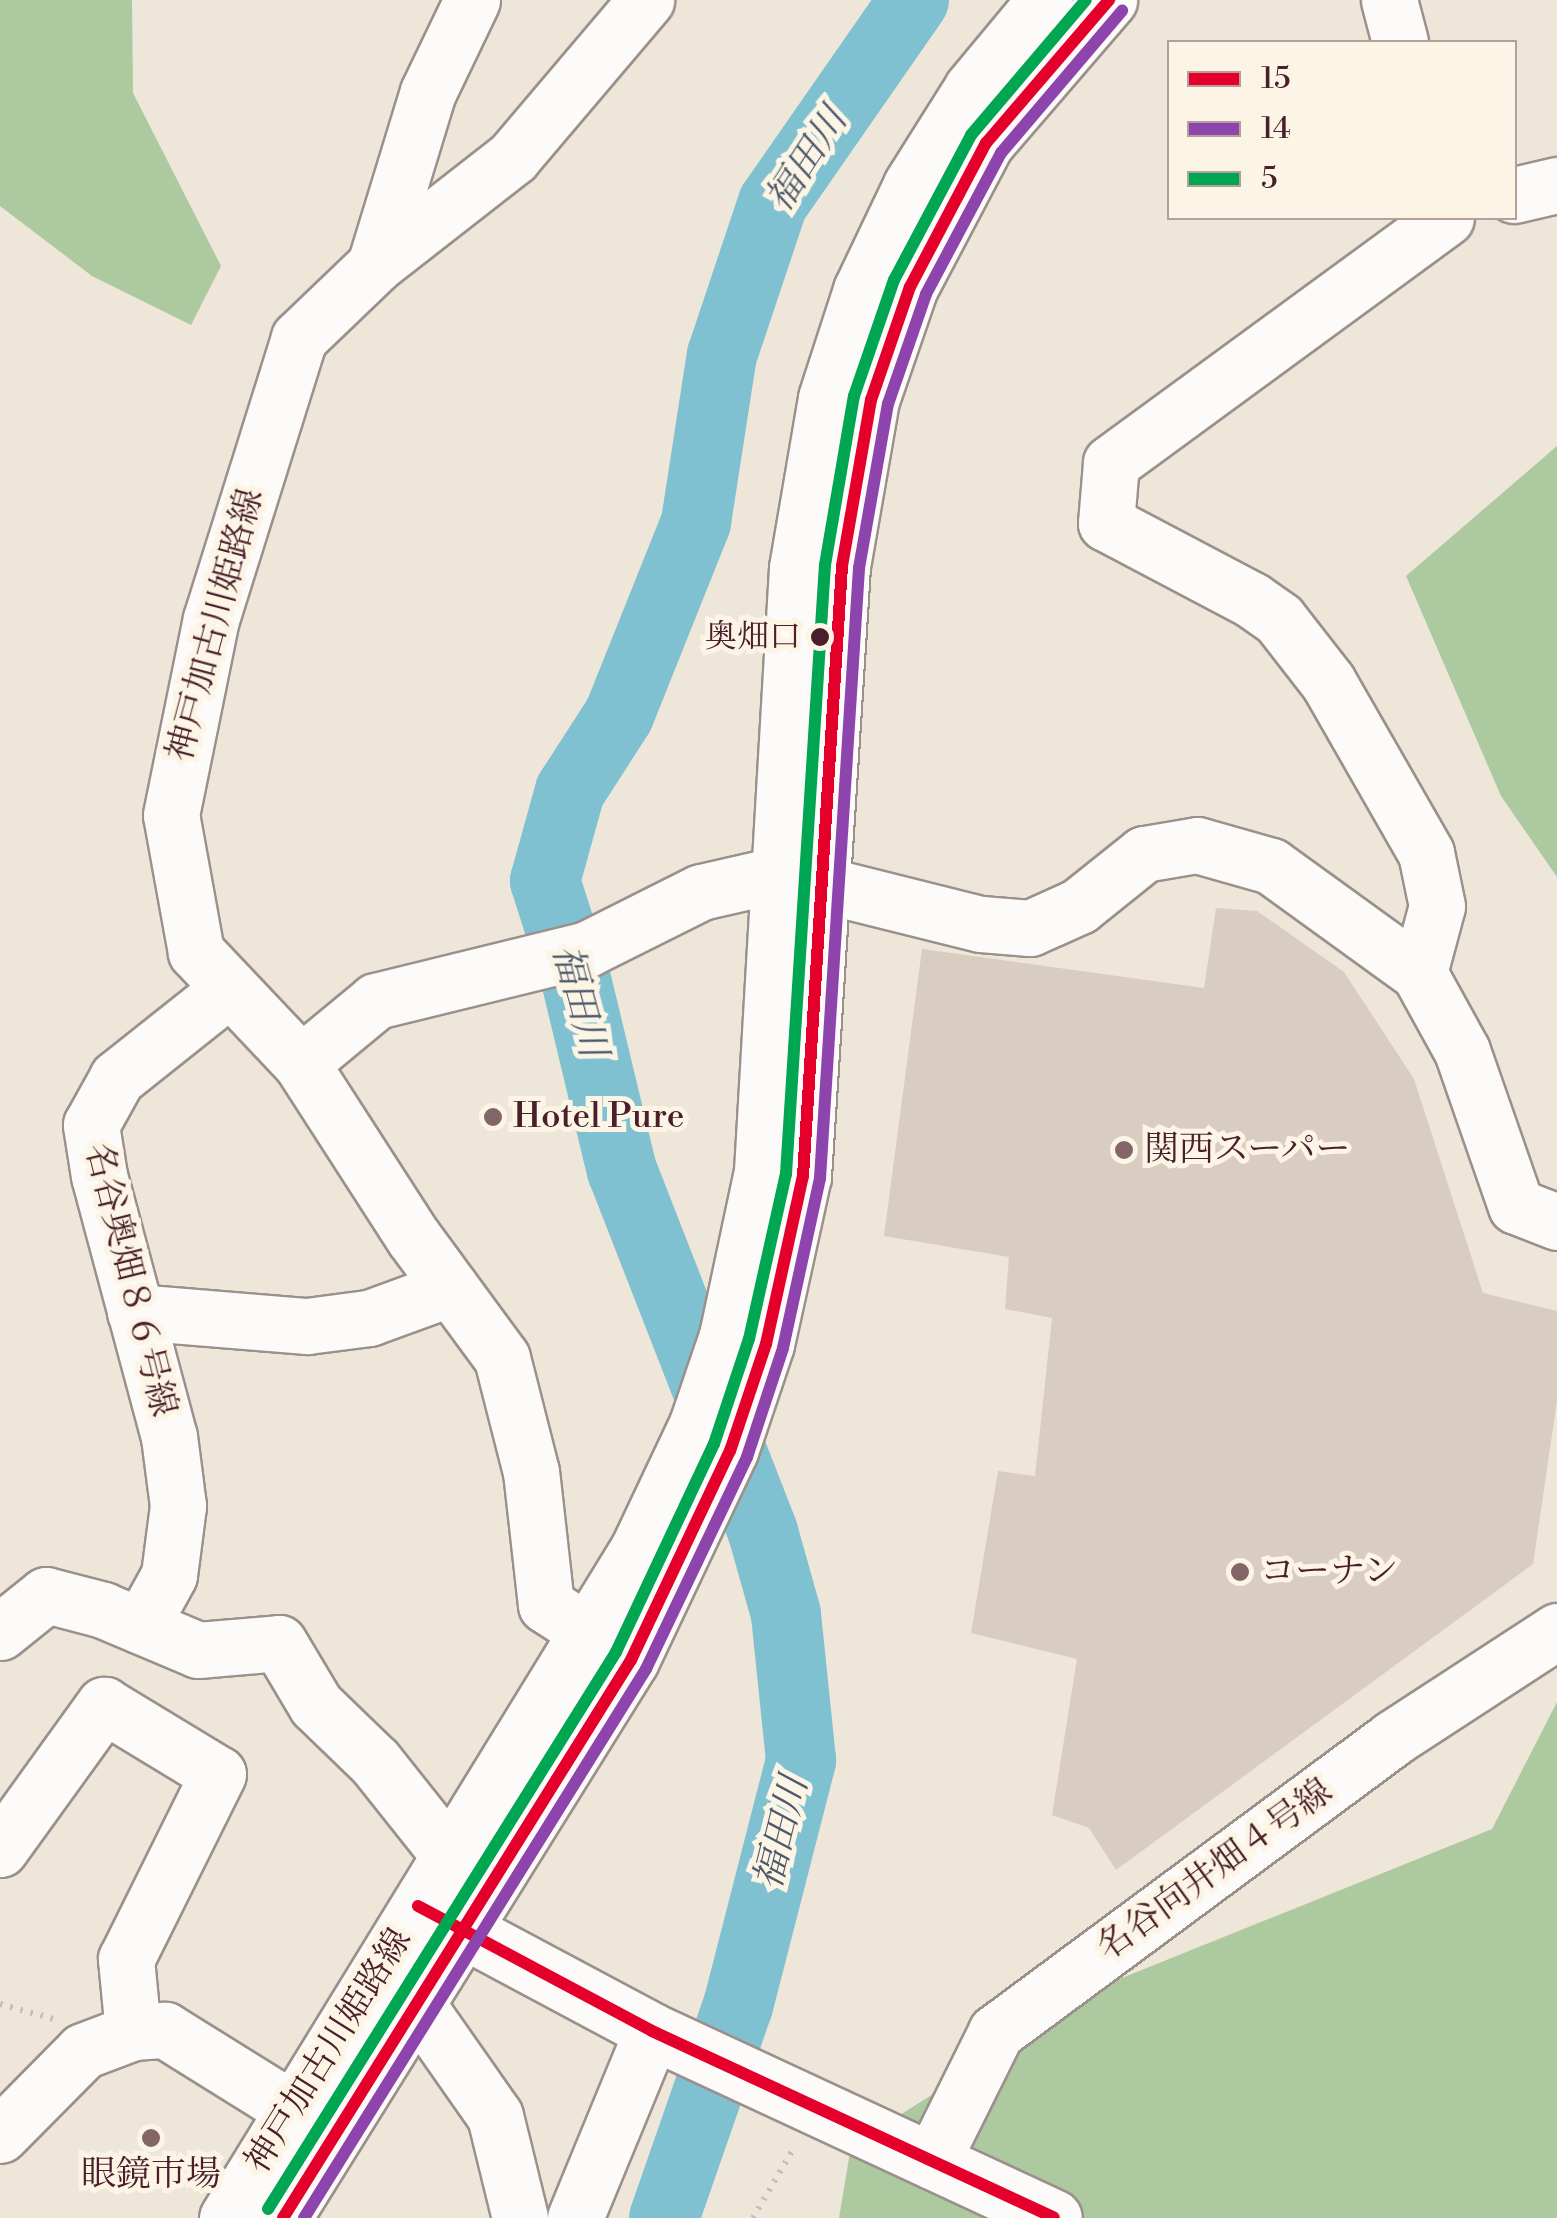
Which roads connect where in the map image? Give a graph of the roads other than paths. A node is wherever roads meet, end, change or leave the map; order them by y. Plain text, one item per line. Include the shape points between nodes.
1 (472, 0) edge
2 (646, 0) edge
3 (1045, 0) edge
4 (1108, 0) edge
5 (1390, 0) edge
6 (1400, 40) edge
7 (1557, 185) edge
8 (1517, 194) edge
9 (1442, 220) edge
10 (374, 265) junction
11 (801, 879) junction
12 (1419, 973) junction
13 (230, 988) junction
14 (301, 1062) junction
15 (1557, 1222) edge
16 (451, 1288) junction
17 (136, 1312) junction
18 (751, 1324) junction
19 (141, 1626) junction
20 (1557, 1631) edge
21 (0, 1632) edge
22 (609, 1644) junction
23 (0, 1849) edge
24 (448, 1855) junction
25 (441, 1918) junction
26 (418, 2006) junction
27 (133, 2032) junction
28 (652, 2032) junction
29 (292, 2109) junction
30 (0, 2136) edge
31 (932, 2161) junction
32 (227, 2218) edge
33 (283, 2218) edge
34 (520, 2218) edge
35 (575, 2218) edge
36 (1054, 2218) edge

1 - 10 main road via 428,92
2 - 10 main road, 神戸加古川姫路線 via 513,157
3 - 11 main road, 神戸加古川姫路線 via 972,88 930,152 885,236 842,345 802,511
4 - 11 main road, 神戸加古川姫路線 via 986,143 934,235 889,341 847,510
5 - 6 main road
7 - 8 main road
9 - 12 main road via 1111,463 1106,523 1279,619 1328,682 1426,853 1437,906
10 - 13 main road, 神戸加古川姫路線 via 299,338 262,443 244,529 188,708 171,815 196,952
11 - 12 main road via 982,924 1030,928 1079,906 1144,854 1197,845 1270,866
11 - 14 main road via 701,892 588,949 376,1001
11 - 18 main road, 神戸加古川姫路線 via 762,1171
12 - 15 main road via 1462,1051 1516,1206
13 - 14 main road, 神戸加古川姫路線
13 - 17 main road, 名谷奥畑８６号線 via 117,1078 91,1125
14 - 16 main road, 神戸加古川姫路線
16 - 17 main road via 368,1318 307,1326
16 - 22 main road, 神戸加古川姫路線 via 502,1358 531,1472 546,1605
17 - 19 main road, 名谷奥畑８６号線 via 169,1437 178,1506 169,1575
18 - 22 main road, 神戸加古川姫路線 via 638,1549
18 - 22 main road, 神戸加古川姫路線 via 730,1451 672,1582
19 - 21 main road via 46,1595
19 - 24 main road via 198,1650 279,1643 316,1705 375,1762
20 - 31 main road, 名谷向井畑４号線 via 1393,1738 996,2032
22 - 24 main road, 神戸加古川姫路線
22 - 25 main road, 神戸加古川姫路線
23 - 27 main road via 104,1705 218,1774 126,1959
24 - 25 main road, 神戸加古川姫路線
25 - 26 main road, 神戸加古川姫路線
25 - 28 main road
25 - 29 main road, 神戸加古川姫路線
26 - 33 main road, 神戸加古川姫路線
26 - 34 main road via 495,2116
27 - 29 main road via 165,2030
27 - 30 main road via 84,2051
28 - 31 main road
28 - 35 main road
29 - 32 main road, 神戸加古川姫路線
31 - 36 main road

